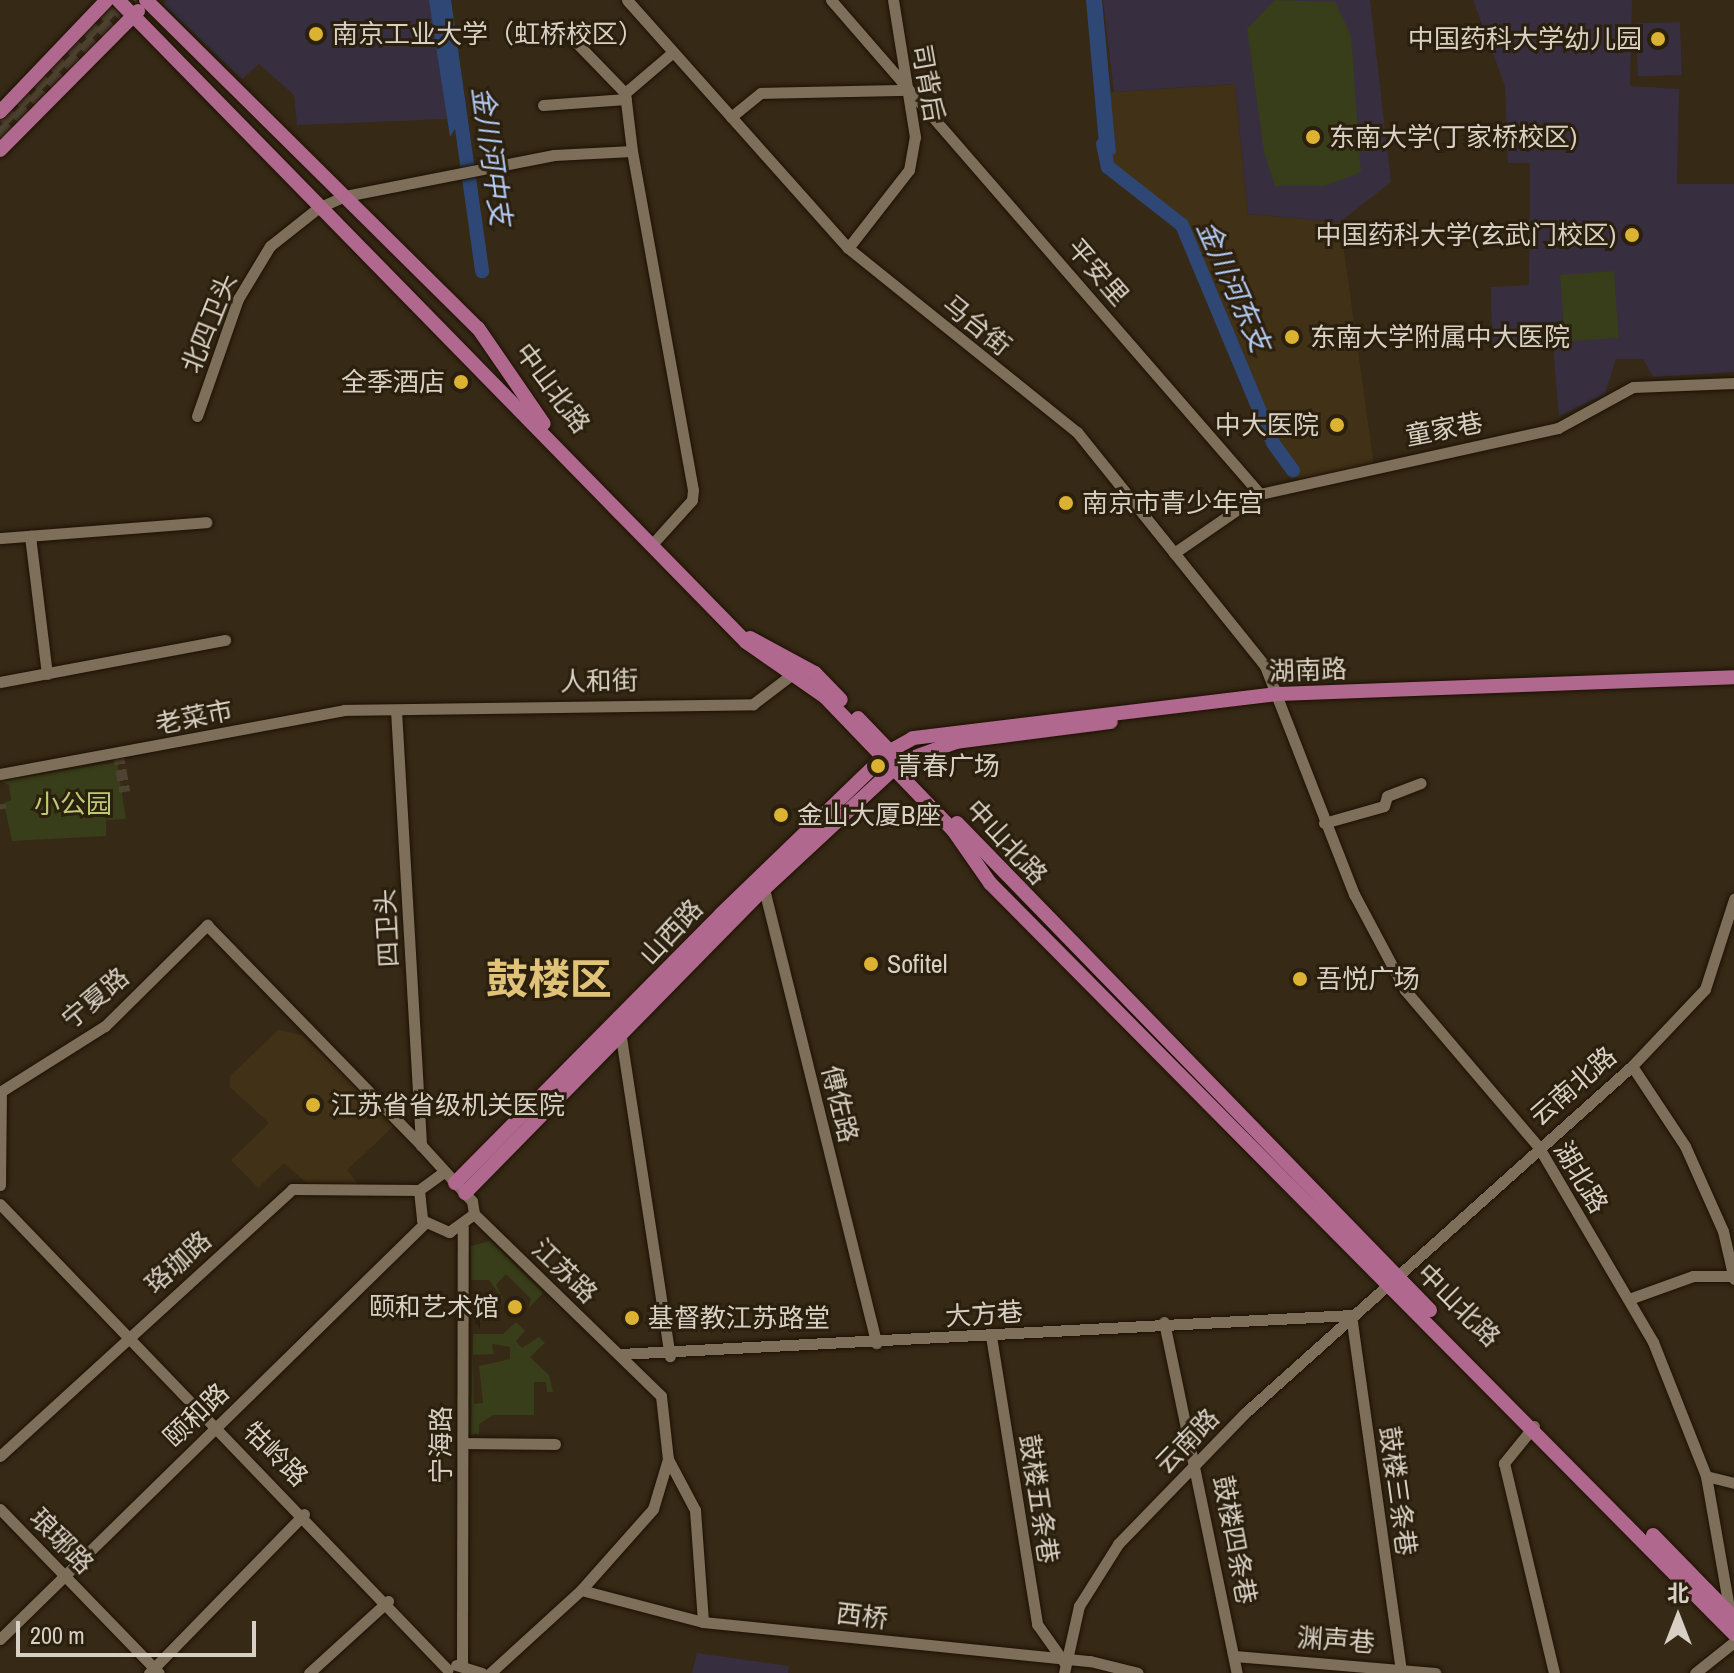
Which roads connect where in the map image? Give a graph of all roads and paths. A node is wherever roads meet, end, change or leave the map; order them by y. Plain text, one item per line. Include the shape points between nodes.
1 (107, 0) edge
2 (118, 0) edge
3 (627, 0) edge
4 (831, 0) edge
5 (893, 0) edge
6 (148, 1) edge
7 (133, 16) junction
8 (565, 31) dead end
9 (673, 52) junction
10 (904, 84) junction
11 (625, 96) junction
12 (543, 105) dead end
13 (0, 112) edge
14 (731, 117) junction
15 (0, 150) edge
16 (632, 151) junction
17 (345, 196) junction
18 (318, 208) junction
19 (848, 248) junction
20 (1734, 383) edge
21 (197, 416) dead end
22 (1260, 494) junction
23 (206, 522) dead end
24 (30, 536) junction
25 (0, 538) edge
26 (656, 540) junction
27 (1174, 553) junction
28 (225, 640) dead end
29 (47, 674) junction
30 (791, 675) junction
31 (1734, 677) edge
32 (0, 682) edge
33 (1734, 685) edge
34 (1277, 697) junction
35 (396, 710) junction
36 (892, 760) junction
37 (0, 774) edge
38 (1421, 783) dead end
39 (1324, 823) junction
40 (762, 882) junction
41 (1734, 899) edge
42 (617, 1033) junction
43 (1632, 1066) junction
44 (0, 1092) edge
45 (421, 1145) junction
46 (1538, 1146) junction
47 (441, 1174) junction
48 (0, 1185) edge
49 (460, 1188) junction
50 (419, 1190) junction
51 (0, 1204) edge
52 (474, 1214) junction
53 (425, 1223) junction
54 (463, 1227) junction
55 (1733, 1277) edge
56 (1395, 1282) junction
57 (1629, 1299) junction
58 (1351, 1315) junction
59 (1164, 1322) junction
60 (129, 1336) junction
61 (991, 1336) junction
62 (876, 1343) junction
63 (620, 1354) junction
64 (670, 1356) junction
65 (217, 1425) junction
66 (1534, 1426) junction
67 (463, 1443) junction
68 (555, 1444) dead end
69 (0, 1456) edge
70 (668, 1459) junction
71 (1197, 1460) junction
72 (1706, 1476) junction
73 (1734, 1483) edge
74 (0, 1509) edge
75 (304, 1514) junction
76 (64, 1576) junction
77 (581, 1590) junction
78 (388, 1601) junction
79 (1733, 1619) edge
80 (703, 1622) junction
81 (1734, 1634) edge
82 (0, 1639) edge
83 (1734, 1642) edge
84 (1234, 1656) junction
85 (462, 1664) junction
86 (1064, 1668) edge
87 (1401, 1670) edge
88 (153, 1671) edge
89 (447, 1671) edge
90 (309, 1673) edge
91 (482, 1673) edge
92 (490, 1673) edge
93 (1138, 1673) edge
94 (1237, 1673) edge
95 (1435, 1673) edge
96 (1554, 1673) edge
97 (1695, 1673) edge

1 - 13 main road
2 - 7 main road, 中山北路
3 - 9 street, 马台街
4 - 10 street, 平安里
5 - 10 street, 司背后
6 - 7 main road
6 - 17 main road, 中山北路
7 - 15 main road
7 - 18 main road, 中山北路
8 - 11 street
9 - 11 street
9 - 14 street, 马台街
10 - 14 street via 761,93
10 - 19 street, 司背后 via 915,137 909,170
10 - 22 street, 平安里
11 - 12 street
11 - 16 street
14 - 19 street, 马台街
16 - 17 street, 北四卫头 via 495,167
16 - 26 street via 693,490 692,500
17 - 18 street, 北四卫头
17 - 26 main road, 中山北路 via 478,328 546,426
18 - 21 street, 北四卫头 via 270,246 238,299
18 - 30 main road, 中山北路 via 746,642
19 - 27 street, 马台街 via 1077,432
20 - 22 street, 童家巷 via 1633,387 1558,428
22 - 27 street, 童家巷
23 - 24 street
24 - 25 street
24 - 29 street
26 - 36 main road, 中山北路 via 750,638 815,673
27 - 34 street, 马台街 via 1265,666
28 - 29 street
29 - 32 street
30 - 35 street, 人和街 via 753,704
30 - 36 main road, 中山北路 via 825,697
31 - 34 main road, 湖南路
33 - 34 main road, 湖南路
34 - 36 main road, 湖南路 via 954,730
34 - 39 street, 湖北路
35 - 37 street, 老菜市 via 344,710
35 - 45 street, 四卫头
36 - 40 main road, 山西路
36 - 56 main road, 中山北路
38 - 39 street via 1387,796 1384,806
39 - 46 street, 湖北路 via 1405,990
40 - 42 main road, 山西路
40 - 62 street, 傅佐路
41 - 43 street, 云南北路 via 1705,989
42 - 49 main road, 山西路
42 - 64 street
43 - 46 street, 云南北路
43 - 55 street via 1685,1146 1723,1231
44 - 45 street, 宁夏路 via 105,1026 207,925
44 - 48 street
45 - 47 street
46 - 56 street, 云南北路
46 - 57 street, 湖北路
47 - 49 street
47 - 50 street
49 - 52 street, 江苏路
50 - 53 street via 417,1211
50 - 60 street, 珞珈路 via 292,1189
51 - 60 street, 牯岭路
52 - 54 street
52 - 63 street, 江苏路
53 - 54 street via 444,1232
53 - 65 street, 颐和路
54 - 67 street, 宁海路
55 - 57 street via 1693,1276
56 - 58 street, 云南路
56 - 66 main road, 中山北路
56 - 79 main road, 中山北路
57 - 72 street, 湖北路 via 1653,1342
58 - 59 street, 大方巷
58 - 71 street, 云南路
58 - 87 street, 鼓楼三条巷
59 - 61 street, 大方巷
59 - 71 street, 鼓楼四条巷
60 - 65 street, 牯岭路
60 - 69 street, 珞珈路
61 - 62 street, 大方巷
61 - 86 street, 鼓楼五条巷 via 1037,1624
62 - 64 street, 大方巷
63 - 64 street, 大方巷
63 - 70 street, 江苏路 via 661,1396
65 - 75 street, 牯岭路
65 - 76 street, 颐和路
66 - 81 main road, 中山北路
66 - 96 street via 1504,1463
67 - 68 street
67 - 85 street, 宁海路
70 - 77 street, 江苏路 via 653,1509
70 - 80 street via 695,1510
71 - 84 street, 鼓楼四条巷
71 - 86 street, 云南路 via 1118,1544 1079,1606
72 - 73 street
72 - 79 street, 湖北路
74 - 76 street, 琅琊路
75 - 78 street, 牯岭路
75 - 88 street
76 - 82 street, 颐和路
76 - 88 street, 琅琊路
77 - 80 street, 西桥
77 - 92 street, 江苏路
78 - 89 street, 牯岭路
78 - 90 street
80 - 86 street, 西桥
83 - 97 street
84 - 87 street, 渊声巷
84 - 94 street, 鼓楼四条巷
85 - 89 street
85 - 91 street
86 - 93 street, 西桥 via 1090,1661
87 - 95 street, 渊声巷

